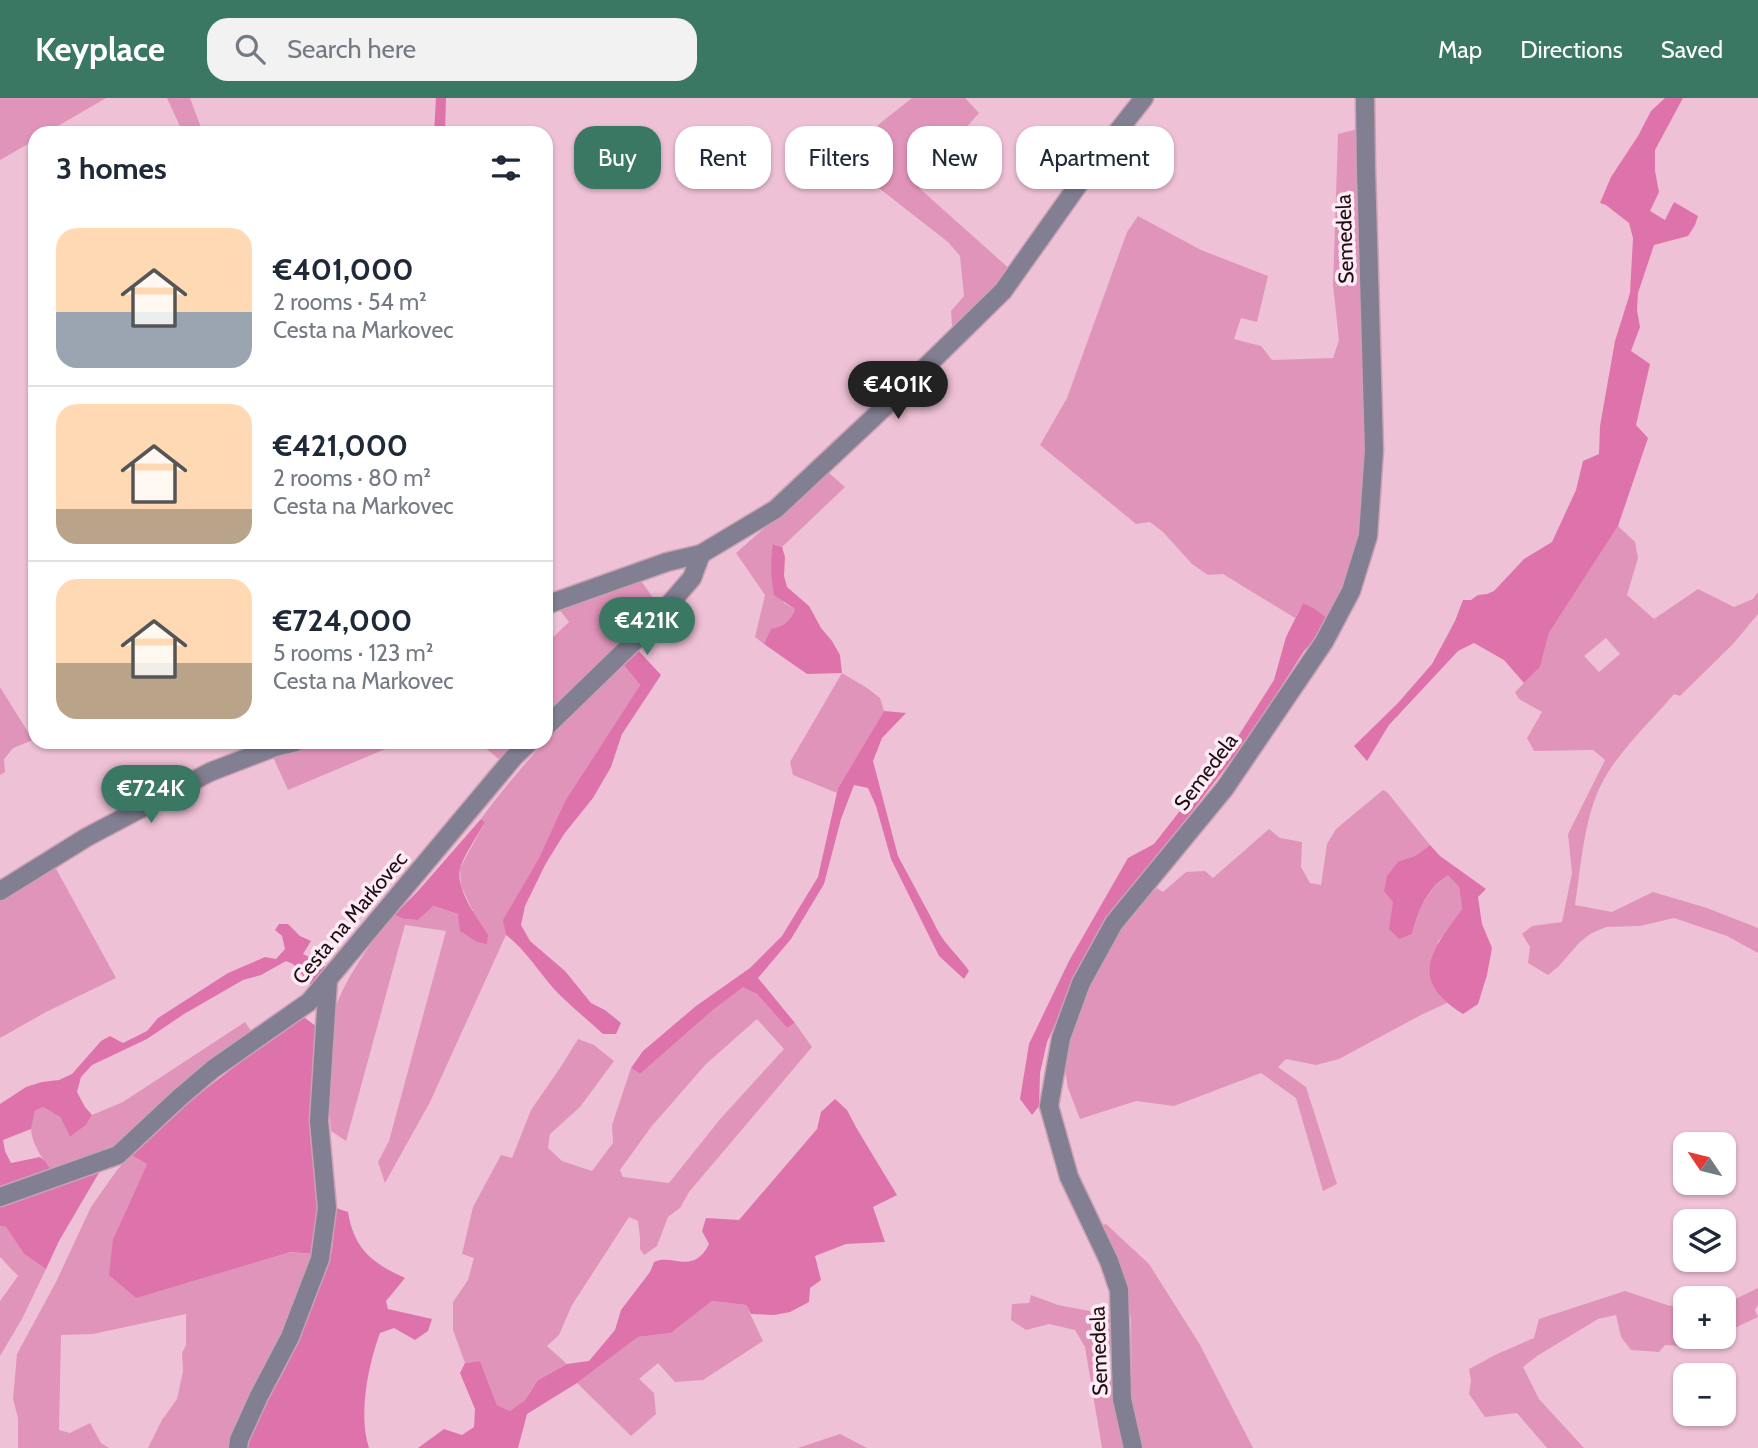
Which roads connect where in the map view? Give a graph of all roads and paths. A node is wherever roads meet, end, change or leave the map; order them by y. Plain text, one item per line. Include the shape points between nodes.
1 (1144, 98) edge
2 (1365, 98) edge
3 (701, 554) junction
4 (553, 603) edge
5 (553, 720) edge
6 (270, 749) edge
7 (523, 749) edge
8 (0, 891) edge
9 (328, 981) junction
10 (0, 1197) edge
11 (238, 1448) edge
12 (1133, 1448) edge

1 - 3 street via 1003,291 776,509
2 - 12 street, Semedela via 1374,450 1368,536 1351,591 1324,642 1225,788 1114,923 1077,994 1062,1038 1049,1106 1069,1177 1119,1290 1122,1399
3 - 4 street
3 - 5 street via 692,578 653,624
6 - 8 street via 209,772 87,837
7 - 9 street, Cesta na Markovec
9 - 10 street, Cesta na Markovec via 309,1002 205,1076 118,1155
9 - 11 street via 319,1121 327,1208 320,1259 290,1337

